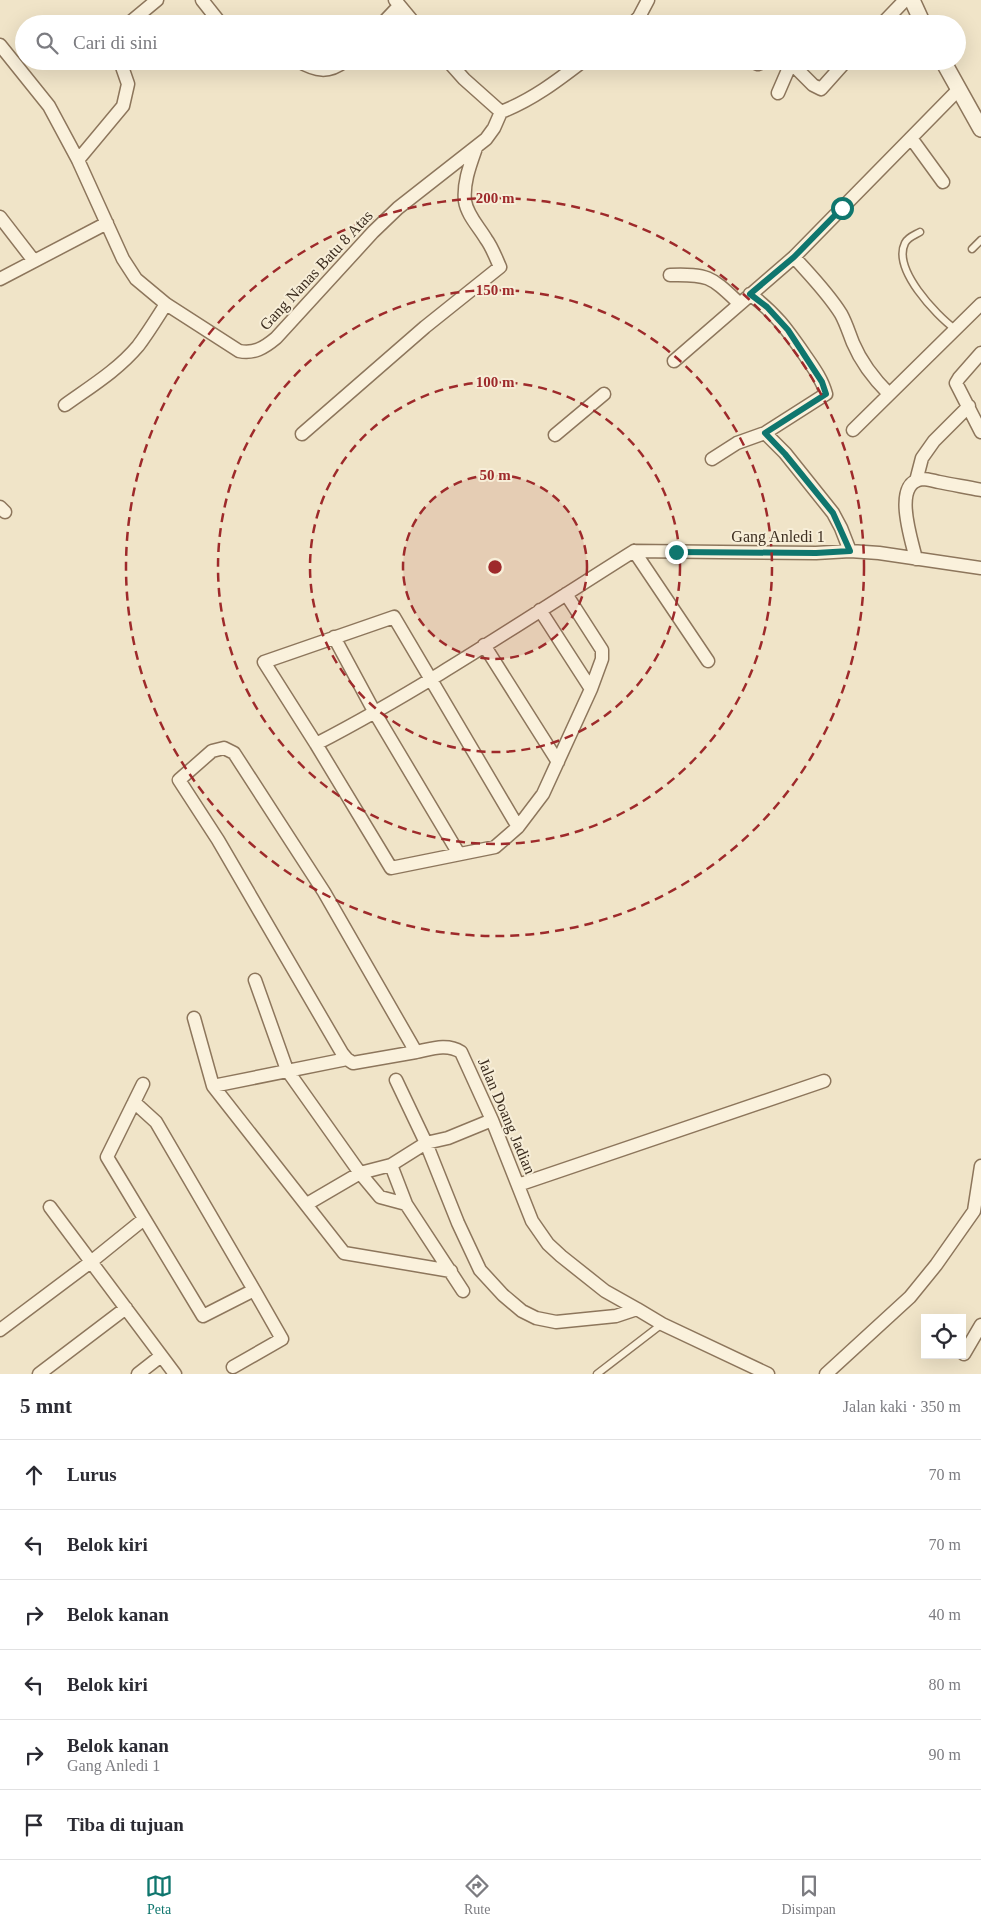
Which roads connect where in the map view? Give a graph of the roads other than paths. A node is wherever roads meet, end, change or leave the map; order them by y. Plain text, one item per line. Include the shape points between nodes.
1 (157, 0) edge
2 (202, 0) edge
3 (648, 0) edge
4 (906, 0) edge
5 (912, 0) edge
6 (397, 3) edge
7 (139, 15) edge
8 (214, 15) edge
9 (388, 15) edge
10 (407, 15) edge
11 (640, 15) edge
12 (891, 15) edge
13 (919, 15) edge
14 (0, 45) edge
15 (15, 63) edge
16 (20, 70) edge
17 (123, 70) edge
18 (456, 70) edge
19 (572, 70) edge
20 (787, 70) edge
21 (798, 70) edge
22 (838, 70) edge
23 (948, 70) edge
24 (959, 90) junction
25 (778, 94) dead end
26 (501, 112) junction
27 (981, 129) edge
28 (910, 138) junction
29 (476, 148) junction
30 (78, 160) junction
31 (943, 182) dead end
32 (1, 220) edge
33 (107, 223) junction
34 (920, 232) dead end
35 (981, 240) edge
36 (972, 249) dead end
37 (794, 257) junction
38 (34, 261) junction
39 (670, 275) dead end
40 (0, 279) edge
41 (750, 294) junction
42 (166, 304) junction
43 (740, 304) junction
44 (981, 304) edge
45 (955, 329) junction
46 (981, 353) edge
47 (674, 361) dead end
48 (604, 394) dead end
49 (889, 394) junction
50 (65, 405) dead end
51 (969, 406) junction
52 (852, 430) dead end
53 (981, 432) edge
54 (765, 433) junction
55 (302, 434) dead end
56 (555, 435) dead end
57 (712, 459) dead end
58 (916, 481) junction
59 (981, 490) edge
60 (634, 551) junction
61 (850, 551) junction
62 (916, 559) junction
63 (981, 568) edge
64 (566, 594) junction
65 (540, 610) junction
66 (334, 637) junction
67 (484, 645) junction
68 (708, 661) dead end
69 (430, 678) junction
70 (590, 689) junction
71 (375, 713) junction
72 (316, 744) junction
73 (558, 762) junction
74 (518, 827) junction
75 (459, 854) junction
76 (255, 980) dead end
77 (194, 1018) dead end
78 (416, 1052) junction
79 (346, 1059) junction
80 (287, 1070) junction
81 (396, 1080) dead end
82 (824, 1081) dead end
83 (143, 1084) dead end
84 (213, 1086) junction
85 (134, 1102) junction
86 (492, 1120) junction
87 (426, 1144) junction
88 (391, 1165) junction
89 (981, 1166) edge
90 (360, 1173) junction
91 (518, 1185) junction
92 (306, 1204) junction
93 (406, 1204) junction
94 (50, 1206) dead end
95 (978, 1213) edge
96 (144, 1219) junction
97 (92, 1261) junction
98 (450, 1271) junction
99 (254, 1290) junction
100 (464, 1291) dead end
101 (126, 1308) junction
102 (636, 1309) junction
103 (662, 1324) junction
104 (981, 1325) edge
105 (0, 1330) edge
106 (966, 1351) edge
107 (161, 1356) junction
108 (233, 1367) dead end
109 (39, 1374) edge
110 (138, 1374) edge
111 (175, 1374) edge
112 (597, 1374) edge
113 (768, 1374) edge
114 (826, 1374) edge

1 - 7 street
2 - 8 street
3 - 11 street
4 - 12 street
5 - 13 street
6 - 9 street
6 - 10 street
14 - 15 street, Gang Nanas Batu 8 Atas
16 - 30 street, Gang Nanas Batu 8 Atas via 44,99
17 - 30 street via 128,84 123,106
18 - 26 street
19 - 26 street via 546,90
20 - 25 street
21 - 22 street via 821,89
23 - 24 street
24 - 27 street
24 - 28 street
26 - 29 street, Gang Nanas Batu 8 Atas via 494,128
28 - 31 street
28 - 37 street
29 - 42 street, Gang Nanas Batu 8 Atas via 398,208 265,347 239,351
29 - 55 street via 468,170 465,203 500,267
30 - 33 street, Gang Nanas Batu 8 Atas
32 - 38 street
33 - 38 street
33 - 42 street, Gang Nanas Batu 8 Atas via 122,260 136,279
34 - 45 lane via 905,242 905,268 923,298
35 - 36 lane
37 - 41 street
37 - 49 street via 827,294 867,366
38 - 40 street
39 - 43 street via 704,275
41 - 43 street
41 - 54 street via 788,330 822,382 826,394
42 - 50 street via 131,353
43 - 47 street
44 - 45 street
45 - 49 street
46 - 51 street via 956,383
48 - 56 street
49 - 52 street
51 - 53 street
51 - 58 street via 934,441 922,458
54 - 57 street via 737,443
54 - 61 street via 833,513
58 - 59 street via 923,479
58 - 62 street via 907,489 905,498
60 - 61 street, Gang Anledi 1
60 - 64 street
60 - 68 street
61 - 62 street, Gang Anledi 1
62 - 63 street, Gang Anledi 1
64 - 65 street
64 - 70 street via 602,650 602,659
65 - 67 street
65 - 70 street
66 - 69 street via 394,617
66 - 71 street
66 - 72 street via 264,662
67 - 69 street
67 - 73 street
69 - 71 street
69 - 74 street
70 - 73 street
71 - 72 street
71 - 75 street
72 - 75 street via 391,868
73 - 74 street via 543,794
74 - 75 street via 495,847
76 - 80 street
77 - 84 street
78 - 79 street, Jalan Doang Jadian via 361,1063
78 - 79 street via 324,892 234,753 224,748 212,750 179,780 218,840
78 - 86 street, Jalan Doang Jadian via 443,1047 461,1052
79 - 80 street, Jalan Doang Jadian
80 - 84 street, Jalan Doang Jadian
80 - 90 street
81 - 87 street
82 - 91 street
83 - 85 street
84 - 92 street
85 - 96 street via 107,1158
85 - 99 street via 156,1122
86 - 87 street
86 - 91 street, Jalan Doang Jadian
87 - 88 street
87 - 102 street via 480,1270 522,1311 556,1322 616,1316
88 - 90 street
88 - 93 street
89 - 95 street
90 - 92 street
90 - 93 street via 380,1197
91 - 102 street, Jalan Doang Jadian via 532,1221 548,1244 605,1291
92 - 98 street via 344,1253
93 - 98 street
94 - 97 street
95 - 114 street via 916,1290
96 - 97 street
96 - 99 street via 203,1316
97 - 101 street
97 - 105 street
98 - 100 street
99 - 108 street via 282,1339
101 - 107 street
101 - 109 street
102 - 103 street, Jalan Doang Jadian
103 - 112 lane
103 - 113 street, Jalan Doang Jadian
104 - 106 street
107 - 110 street
107 - 111 street

